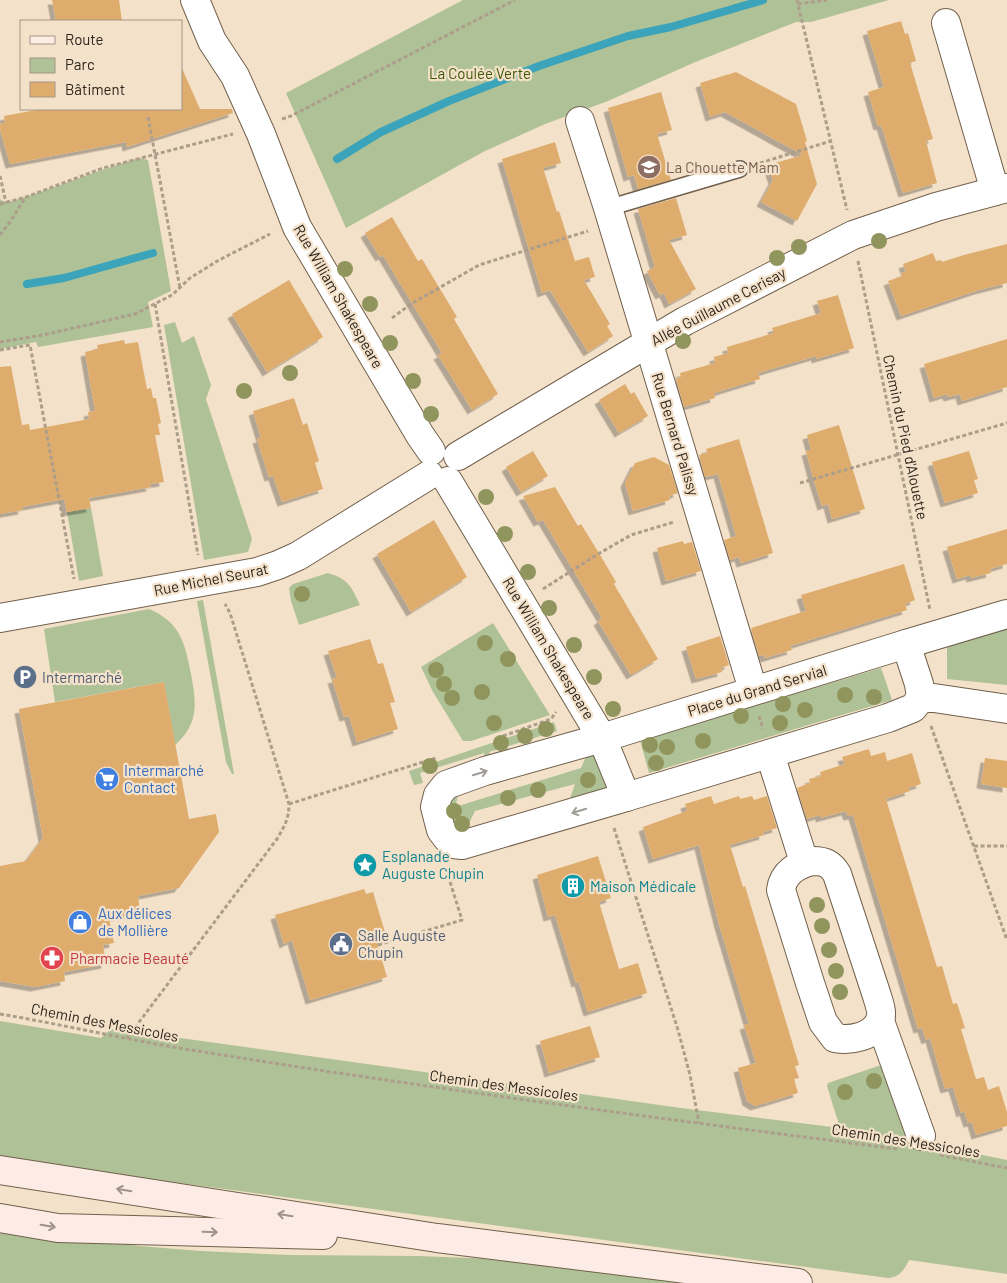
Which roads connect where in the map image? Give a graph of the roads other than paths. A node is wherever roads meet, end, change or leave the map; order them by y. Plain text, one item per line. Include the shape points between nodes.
1 (195, 0) edge
2 (946, 22) dead end
3 (580, 122) dead end
4 (740, 169) road end
5 (1001, 190) edge
6 (610, 216) junction
7 (648, 343) junction
8 (436, 469) junction
9 (1007, 614) edge
10 (0, 618) edge
11 (906, 644) junction
12 (921, 698) junction
13 (755, 700) junction
14 (1007, 709) edge
15 (602, 738) junction
16 (767, 744) junction
17 (626, 797) junction
18 (804, 862) junction
19 (880, 1021) junction
20 (921, 1144) road end
21 (0, 1170) edge
22 (0, 1218) edge
23 (436, 1238) junction
24 (798, 1283) edge

1 - 8 street, Rue William Shakespeare via 212,41 235,76 258,126 297,227 415,427
2 - 5 street, Allée Guillaume Cerisay
3 - 6 street, Rue Bernard Palissy
4 - 6 lane
5 - 7 street, Allée Guillaume Cerisay via 936,207 853,235
6 - 7 street, Rue Bernard Palissy
7 - 8 street, Allée Guillaume Cerisay via 458,456 451,449 441,447
7 - 13 street, Rue Bernard Palissy
8 - 10 street, Rue Michel Seurat via 298,556 271,568
8 - 15 street, Rue William Shakespeare
9 - 11 street, Place du Grand Servial
11 - 12 street
11 - 13 street, Place du Grand Servial
12 - 14 street
12 - 16 street via 913,708 888,718
13 - 15 street, Place du Grand Servial
15 - 17 street
17 -> 15 street via 462,845 454,844 441,830 435,801 446,786 460,779
16 - 17 street
16 - 18 street
18 - 19 street via 823,861 838,874 877,996
18 - 19 street via 786,876 781,890 823,1022 835,1038 845,1040 871,1031
19 - 20 street
23 -> 21 main road
22 -> 23 main road via 58,1228
23 - 24 main road

